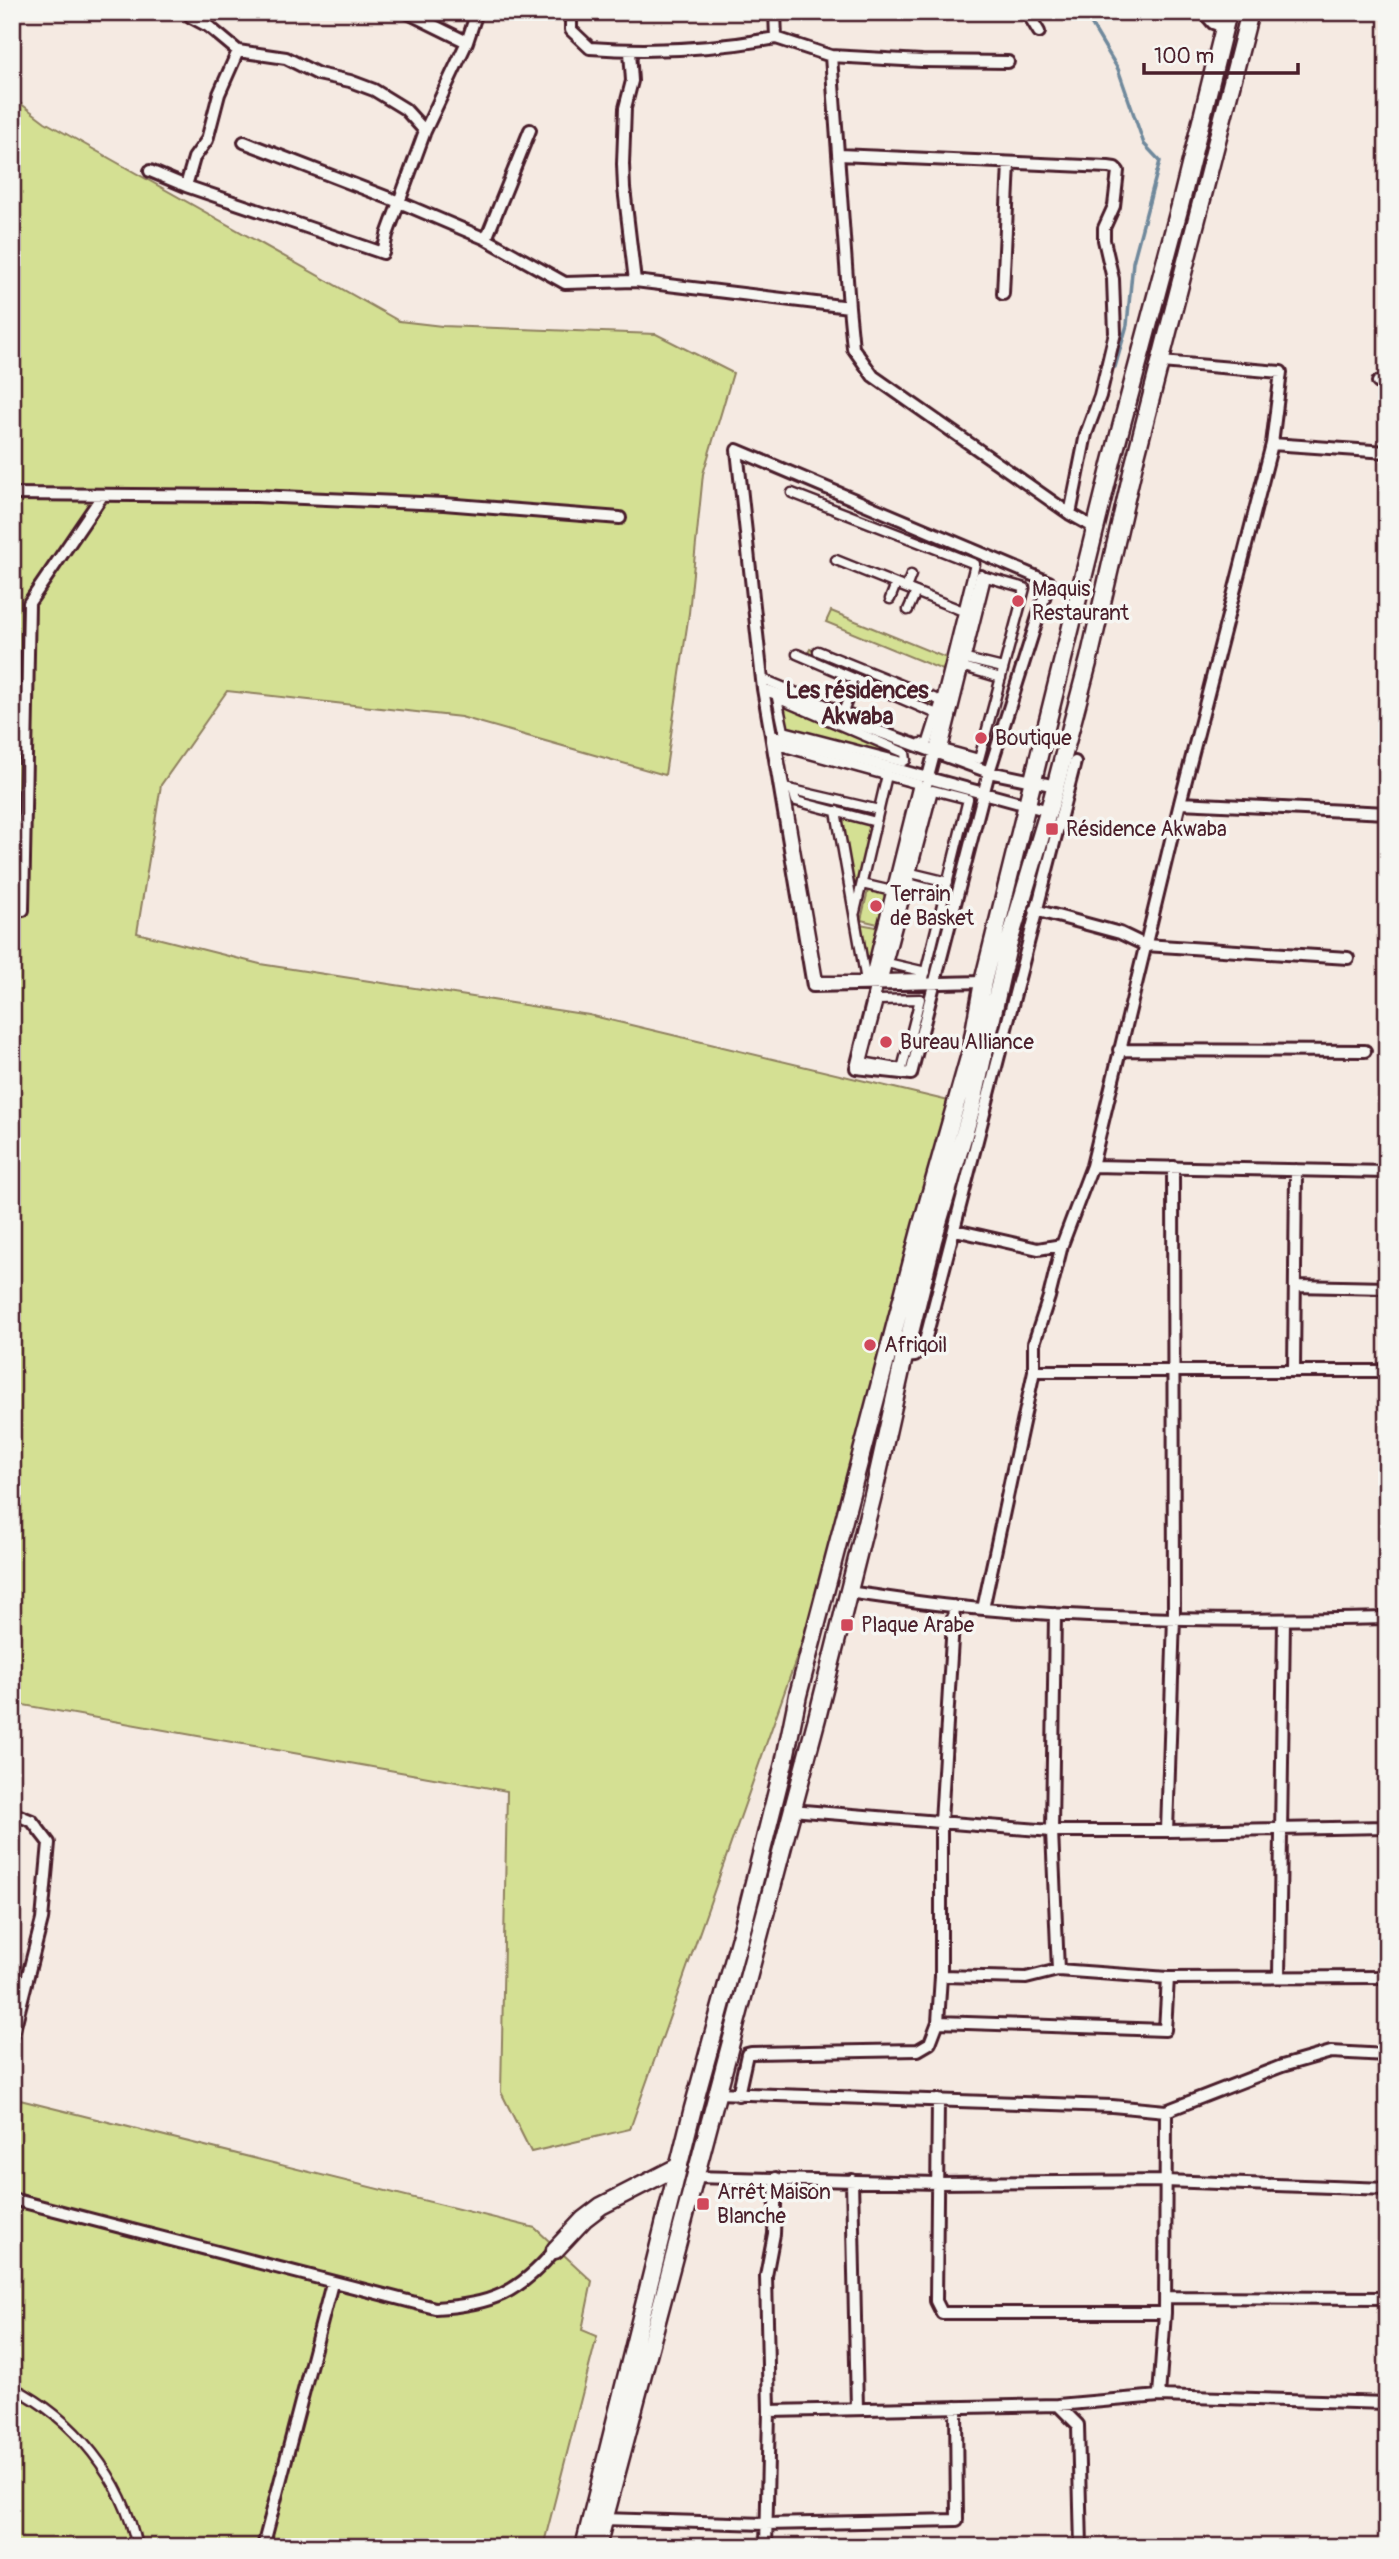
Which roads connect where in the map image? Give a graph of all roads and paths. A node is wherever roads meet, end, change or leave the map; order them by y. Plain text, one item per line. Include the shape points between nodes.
1 (406, 12) edge
2 (477, 12) edge
3 (571, 12) edge
4 (775, 12) edge
5 (1027, 12) edge
6 (1208, 12) edge
7 (1250, 12) edge
8 (191, 17) dead end
9 (1226, 20) edge
10 (1040, 32) dead end
11 (776, 38) junction
12 (467, 42) junction
13 (238, 51) junction
14 (630, 51) junction
15 (831, 56) junction
16 (1008, 62) dead end
17 (530, 130) dead end
18 (425, 131) junction
19 (244, 142) dead end
20 (839, 155) junction
21 (1009, 163) junction
22 (150, 171) dead end
23 (186, 186) junction
24 (398, 202) junction
25 (486, 239) junction
26 (635, 281) junction
27 (1003, 294) dead end
28 (849, 307) junction
29 (1161, 362) junction
30 (1272, 444) junction
31 (1387, 452) edge
32 (12, 494) edge
33 (792, 494) dead end
34 (102, 496) junction
35 (1070, 514) junction
36 (620, 518) dead end
37 (1095, 528) junction
38 (836, 560) dead end
39 (911, 575) dead end
40 (981, 576) dead end
41 (896, 584) junction
42 (906, 588) junction
43 (916, 592) junction
44 (890, 599) dead end
45 (908, 610) dead end
46 (963, 611) junction
47 (818, 650) dead end
48 (797, 654) dead end
49 (965, 663) junction
50 (1003, 668) junction
51 (1001, 678) junction
52 (856, 679) junction
53 (763, 684) junction
54 (777, 698) joint
55 (941, 701) junction
56 (843, 712) junction
57 (937, 714) junction
58 (771, 735) junction
59 (936, 751) junction
60 (1075, 762) dead end
61 (989, 772) junction
62 (887, 775) junction
63 (928, 777) junction
64 (1033, 782) junction
65 (1056, 786) junction
66 (789, 789) junction
67 (984, 792) junction
68 (1180, 803) junction
69 (1027, 806) junction
70 (879, 810) junction
71 (836, 811) junction
72 (1049, 811) junction
73 (1387, 813) edge
74 (876, 822) junction
75 (911, 873) junction
76 (948, 882) junction
77 (909, 883) junction
78 (862, 884) junction
79 (892, 891) junction
80 (945, 893) junction
81 (12, 903) edge
82 (1035, 909) junction
83 (855, 916) junction
84 (1145, 945) junction
85 (1348, 958) dead end
86 (887, 963) junction
87 (926, 972) junction
88 (983, 982) junction
89 (871, 983) junction
90 (933, 983) junction
91 (878, 1000) joint
92 (1119, 1050) junction
93 (1365, 1051) dead end
94 (1092, 1166) junction
95 (1173, 1167) junction
96 (1296, 1170) junction
97 (1387, 1172) edge
98 (956, 1230) junction
99 (1062, 1245) junction
100 (1295, 1286) junction
101 (1387, 1288) edge
102 (904, 1357) junction
103 (1294, 1370) junction
104 (1034, 1371) junction
105 (1387, 1371) edge
106 (1175, 1372) junction
107 (847, 1592) junction
108 (954, 1606) junction
109 (983, 1609) junction
110 (1055, 1614) junction
111 (1174, 1617) junction
112 (1387, 1618) edge
113 (1284, 1620) junction
114 (1387, 1808) edge
115 (791, 1811) junction
116 (12, 1813) edge
117 (941, 1822) junction
118 (1386, 1827) edge
119 (1280, 1828) junction
120 (1052, 1830) junction
121 (1167, 1831) junction
122 (1058, 1970) junction
123 (941, 1976) junction
124 (1279, 1976) junction
125 (1387, 1977) edge
126 (1168, 1978) junction
127 (938, 2022) junction
128 (12, 2038) edge
129 (1387, 2055) edge
130 (716, 2093) junction
131 (738, 2095) junction
132 (938, 2100) junction
133 (1166, 2111) junction
134 (680, 2166) junction
135 (694, 2177) junction
136 (776, 2178) junction
137 (852, 2180) junction
138 (1164, 2180) junction
139 (937, 2183) junction
140 (1387, 2189) edge
141 (12, 2199) edge
142 (555, 2249) joint
143 (332, 2283) junction
144 (1164, 2297) junction
145 (1387, 2298) edge
146 (1164, 2313) junction
147 (12, 2387) edge
148 (1159, 2396) junction
149 (1387, 2403) edge
150 (1058, 2404) junction
151 (956, 2407) junction
152 (857, 2409) junction
153 (769, 2411) junction
154 (603, 2519) junction
155 (765, 2524) junction
156 (137, 2547) edge
157 (263, 2547) edge
158 (584, 2547) edge
159 (597, 2547) edge
160 (766, 2547) edge
161 (1081, 2547) edge

1 - 12 street
2 - 12 street
3 - 14 street via 571,30 590,48
4 - 11 street
5 - 10 street
6 - 9 street via 1213,23
7 - 29 main road
8 - 13 street
9 - 37 main road
11 - 14 street via 711,48
11 - 15 street
12 - 18 street
13 - 18 street via 286,58 318,74 374,90 405,109
13 - 23 street
14 - 26 street via 632,80 625,108 623,164
15 - 16 street
15 - 20 street
17 - 25 street
18 - 24 street
19 - 24 street
20 - 21 street
20 - 28 street
21 - 27 street
21 - 35 street via 1108,167 1118,172 1114,206 1104,228 1115,333 1086,434
22 - 23 street
23 - 24 street via 383,253
24 - 25 street
25 - 26 street via 565,283
26 - 28 street
28 - 35 street via 853,348 873,376
29 - 30 street via 1281,372
29 - 65 main road
30 - 31 street
30 - 68 street
32 - 34 street
33 - 46 street via 975,564
34 - 36 street via 270,496
34 - 81 street via 29,603 23,910
35 - 37 street
37 - 64 main road
38 - 41 street
39 - 42 street
40 - 59 street
41 - 42 street
41 - 44 street
42 - 43 street
43 - 45 street
43 - 46 street
46 - 55 street
47 - 55 street
48 - 52 street
49 - 50 street
49 - 50 street via 986,578 1025,587
49 - 51 street
49 - 51 street via 943,749 979,759
50 - 51 street
52 - 56 street
52 - 57 street
53 - 56 street
53 - 58 street
53 - 59 street
53 - 61 street via 737,450 1049,582
54 - 54 street via 905,753 907,757 903,762 784,731
55 - 57 street
56 - 57 street via 928,745
58 - 63 street
58 - 89 street via 813,985
59 - 61 street
59 - 63 street
60 - 82 street
61 - 64 street
61 - 67 street
62 - 66 street via 777,745
62 - 70 street
62 - 79 street via 918,784
63 - 67 street
63 - 89 street
64 - 65 street
64 - 69 main road
65 - 72 main road
66 - 70 street
66 - 71 street via 796,801
66 - 89 street via 818,981
67 - 69 street
67 - 90 street
68 - 73 street
68 - 84 street
69 - 72 street
69 - 88 main road
70 - 74 street
71 - 74 street
71 - 83 street
72 - 102 main road via 1008,946 972,1107
74 - 78 street
75 - 76 street
75 - 76 street via 933,790 968,799
75 - 77 street
76 - 80 street
77 - 80 street
77 - 86 street
78 - 79 street
78 - 83 street
79 - 89 street
80 - 87 street
82 - 84 street via 1120,933
82 - 98 street
83 - 89 street
84 - 85 street
84 - 92 street
86 - 87 street
86 - 87 street via 883,979 924,978
88 - 90 street
88 - 134 main road via 970,1054 798,1695
89 - 90 street
89 - 90 street via 856,1068 911,1074
91 - 91 street via 920,999 902,1069 862,1062
92 - 93 street
92 - 94 street
94 - 95 street
94 - 99 street
95 - 96 street
95 - 106 street
96 - 97 street
96 - 100 street
98 - 99 street via 1038,1250
98 - 102 street via 924,1345 915,1356
99 - 104 street via 1034,1343
100 - 101 street
100 - 103 street
102 - 107 main road
103 - 105 street
103 - 106 street
104 - 106 street
104 - 109 street
106 - 111 street
107 - 108 street
107 - 115 main road
108 - 109 street
108 - 117 street
109 - 110 street
110 - 111 street
110 - 120 street
111 - 113 street
111 - 121 street
112 - 113 street
113 - 119 street
114 - 118 street
115 - 117 street
115 - 130 main road
116 - 128 street via 32,1821 49,1843 42,1920
117 - 120 street
117 - 123 street
118 - 119 street
119 - 121 street
119 - 124 street
120 - 121 street
120 - 122 street
122 - 123 street via 1026,1978
122 - 126 street
123 - 127 street
124 - 125 street
124 - 126 street
126 - 127 street via 1165,2030
127 - 131 street via 930,2043 918,2050 747,2054
129 - 133 street via 1331,2052
130 - 131 street
130 - 135 main road
131 - 132 street
132 - 133 street
132 - 139 street
133 - 138 street
134 - 142 main road via 601,2206
134 - 158 main road
135 - 136 street
135 - 154 main road
136 - 137 street
136 - 153 street via 774,2234 766,2276
137 - 139 street
137 - 152 street
138 - 139 street
138 - 140 street
138 - 144 street
139 - 146 street via 936,2301 942,2313
141 - 143 street
142 - 143 street via 538,2270 509,2292 466,2306 435,2308
143 - 157 street
144 - 145 street
144 - 146 street
146 - 148 street
147 - 156 street via 62,2420 93,2452 117,2490
148 - 149 street
148 - 150 street
150 - 151 street
150 - 161 street via 1078,2426
151 - 152 street
151 - 155 street via 957,2520
152 - 153 street
153 - 155 street
154 - 155 street
154 - 159 main road
155 - 160 street

